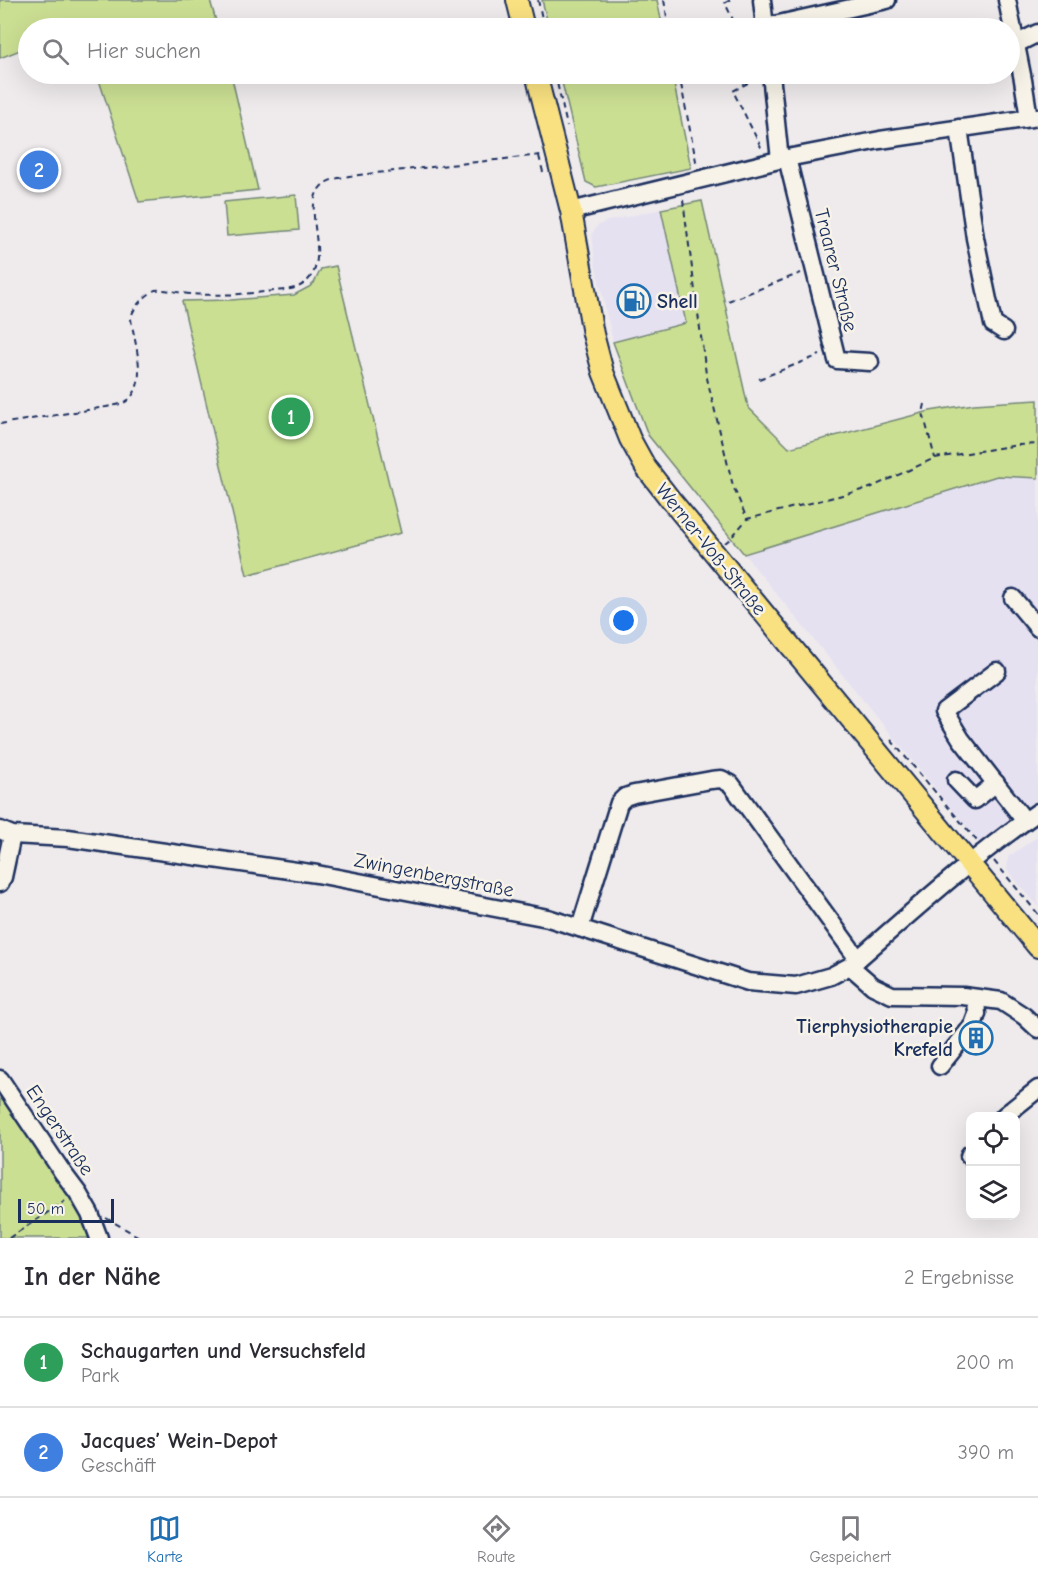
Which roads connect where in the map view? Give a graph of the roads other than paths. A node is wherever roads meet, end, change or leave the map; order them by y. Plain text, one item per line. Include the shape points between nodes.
1 (517, 0) edge
2 (762, 0) edge
3 (887, 0) edge
4 (1007, 0) edge
5 (522, 18) edge
6 (764, 18) edge
7 (809, 18) edge
8 (1011, 18) edge
9 (1038, 33) edge
10 (1020, 42) edge
11 (1020, 60) edge
12 (539, 84) edge
13 (767, 84) edge
14 (1034, 118) edge
15 (959, 128) junction
16 (782, 155) junction
17 (571, 211) junction
18 (1004, 331) dead end
19 (870, 362) dead end
20 (1013, 598) dead end
21 (1038, 628) edge
22 (997, 671) dead end
23 (956, 780) dead end
24 (996, 783) junction
25 (1032, 817) edge
26 (6, 833) edge
27 (968, 863) junction
28 (0, 883) edge
29 (580, 928) junction
30 (1038, 947) edge
31 (854, 962) junction
32 (976, 998) junction
33 (1038, 1029) edge
34 (940, 1066) dead end
35 (0, 1079) edge
36 (1038, 1089) edge
37 (1009, 1112) edge
38 (99, 1238) edge

1 - 5 main road
2 - 6 street
3 - 7 street
4 - 8 street
9 - 10 street
11 - 14 street
12 - 17 main road, Werner-Voß-Straße
13 - 16 street, Traarer Straße
14 - 15 street
15 - 16 street
15 - 18 street via 975,238 993,324
16 - 17 street via 700,180
16 - 19 street, Traarer Straße via 837,360
17 - 27 main road, Werner-Voß-Straße via 603,372 625,429 646,468
20 - 21 street
22 - 24 street via 944,711
23 - 24 street via 975,800
24 - 25 street
25 - 27 street, Zwingenbergstraße
26 - 28 street
26 - 29 street, Zwingenbergstraße via 68,838 317,874 548,918
27 - 30 main road, Werner-Voß-Straße
27 - 31 street, Zwingenbergstraße
29 - 31 street, Zwingenbergstraße via 748,982 796,986 831,976
29 - 31 street via 619,803 634,794 721,779 731,784
31 - 32 street via 873,986 892,995
32 - 33 street via 1001,1001
32 - 34 street via 973,1025
35 - 38 street, Engerstraße via 78,1193
36 - 37 street

